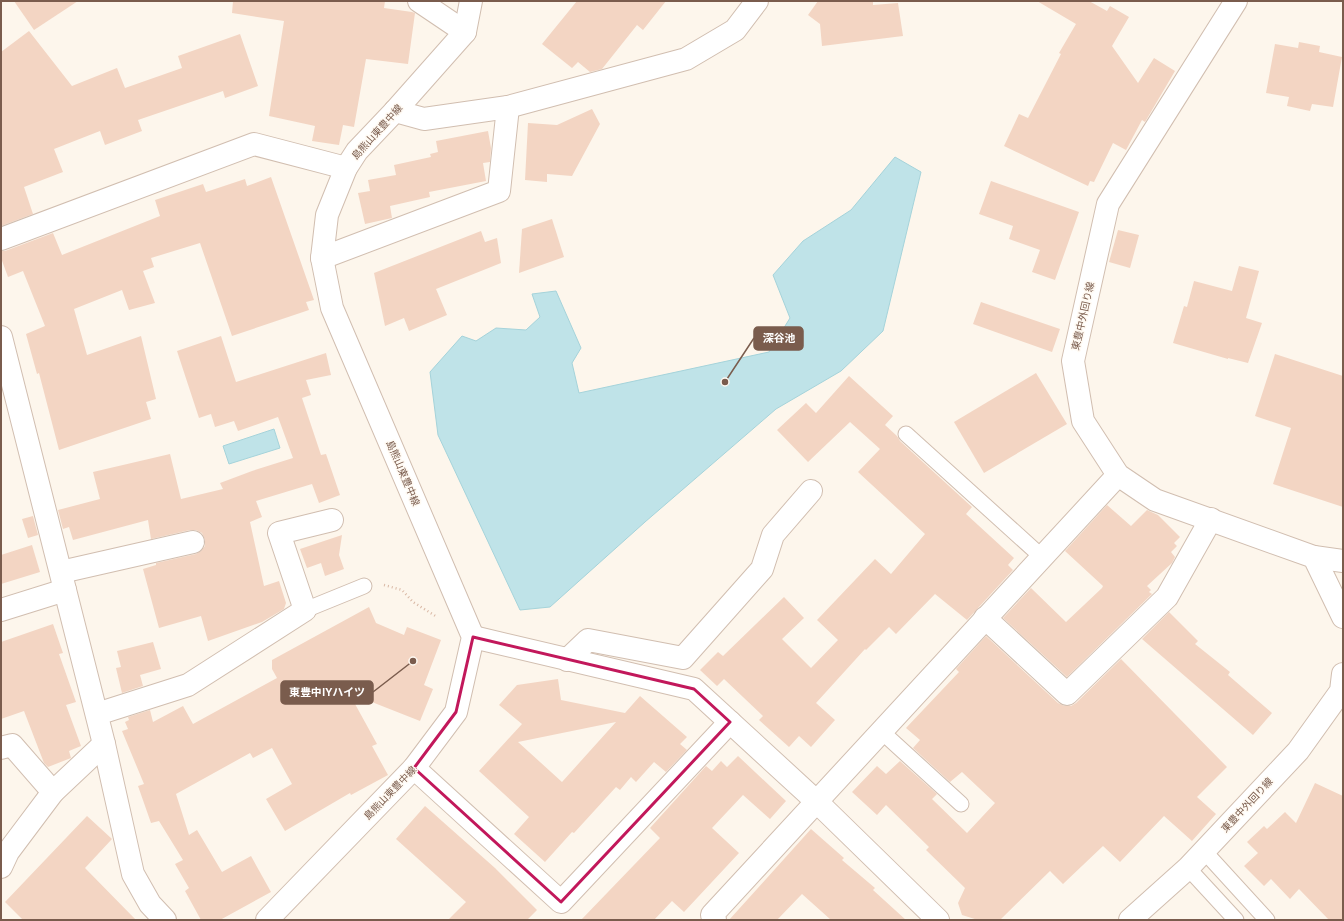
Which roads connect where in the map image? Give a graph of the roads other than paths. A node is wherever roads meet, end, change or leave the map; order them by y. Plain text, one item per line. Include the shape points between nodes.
1 (419, 1) edge
2 (471, 1) edge
3 (757, 1) edge
4 (1236, 1) edge
5 (465, 32) junction
6 (508, 107) junction
7 (395, 111) junction
8 (346, 168) junction
9 (1, 239) edge
10 (322, 258) junction
11 (1, 337) edge
12 (906, 434) dead end
13 (1118, 474) junction
14 (811, 492) dead end
15 (1211, 519) junction
16 (332, 520) dead end
17 (193, 542) dead end
18 (1042, 557) junction
19 (1314, 557) junction
20 (1343, 561) edge
21 (63, 581) junction
22 (364, 586) road end
23 (1, 610) edge
24 (305, 610) junction
25 (1343, 617) edge
26 (985, 618) junction
27 (473, 637) junction
28 (567, 660) junction
29 (1343, 674) edge
30 (97, 714) junction
31 (730, 722) junction
32 (881, 731) junction
33 (104, 744) junction
34 (1, 748) edge
35 (414, 768) junction
36 (53, 792) junction
37 (817, 802) junction
38 (960, 804) dead end
39 (1204, 851) junction
40 (1, 867) edge
41 (1188, 868) junction
42 (165, 920) edge
43 (267, 920) edge
44 (715, 920) edge
45 (938, 920) edge
46 (1130, 920) edge
47 (1236, 920) edge
48 (1267, 920) edge

1 - 5 street
2 - 5 street
3 - 6 street via 734,30 686,60
4 - 13 street, 東豊中外回り線 via 1108,204 1073,361 1084,421
5 - 7 street, 島熊山東豊中線
6 - 7 street via 424,119
6 - 10 street via 499,191
7 - 8 street, 島熊山東豊中線 via 357,151
8 - 9 street via 254,144
8 - 10 street, 島熊山東豊中線 via 327,215
10 - 27 street, 島熊山東豊中線 via 332,308
11 - 21 street
12 - 18 lane
13 - 15 street, 東豊中外回り線 via 1155,500
13 - 18 street
14 - 28 street via 773,535 762,569 683,658 588,640
15 - 19 street, 東豊中外回り線
15 - 26 street via 1167,597 1067,694
16 - 24 street via 279,533
17 - 21 street
18 - 26 street
19 - 20 street, 東豊中外回り線
19 - 25 street
21 - 23 street
21 - 30 street
22 - 24 lane
24 - 30 street via 188,685
26 - 32 street
27 - 28 street
27 - 35 street, 島熊山東豊中線 via 456,712
28 - 31 street via 694,689
29 - 39 street, 東豊中外回り線 via 1341,691 1298,751
30 - 33 street
31 - 35 street via 561,902
31 - 37 street
32 - 37 street
32 - 38 lane
33 - 36 street
33 - 42 street via 134,874 150,904
34 - 36 street via 12,745
35 - 43 street, 島熊山東豊中線
36 - 40 street via 8,852
37 - 44 street via 712,915
37 - 45 street
39 - 41 street, 東豊中外回り線
39 - 48 lane
41 - 46 street, 東豊中外回り線
41 - 47 lane

